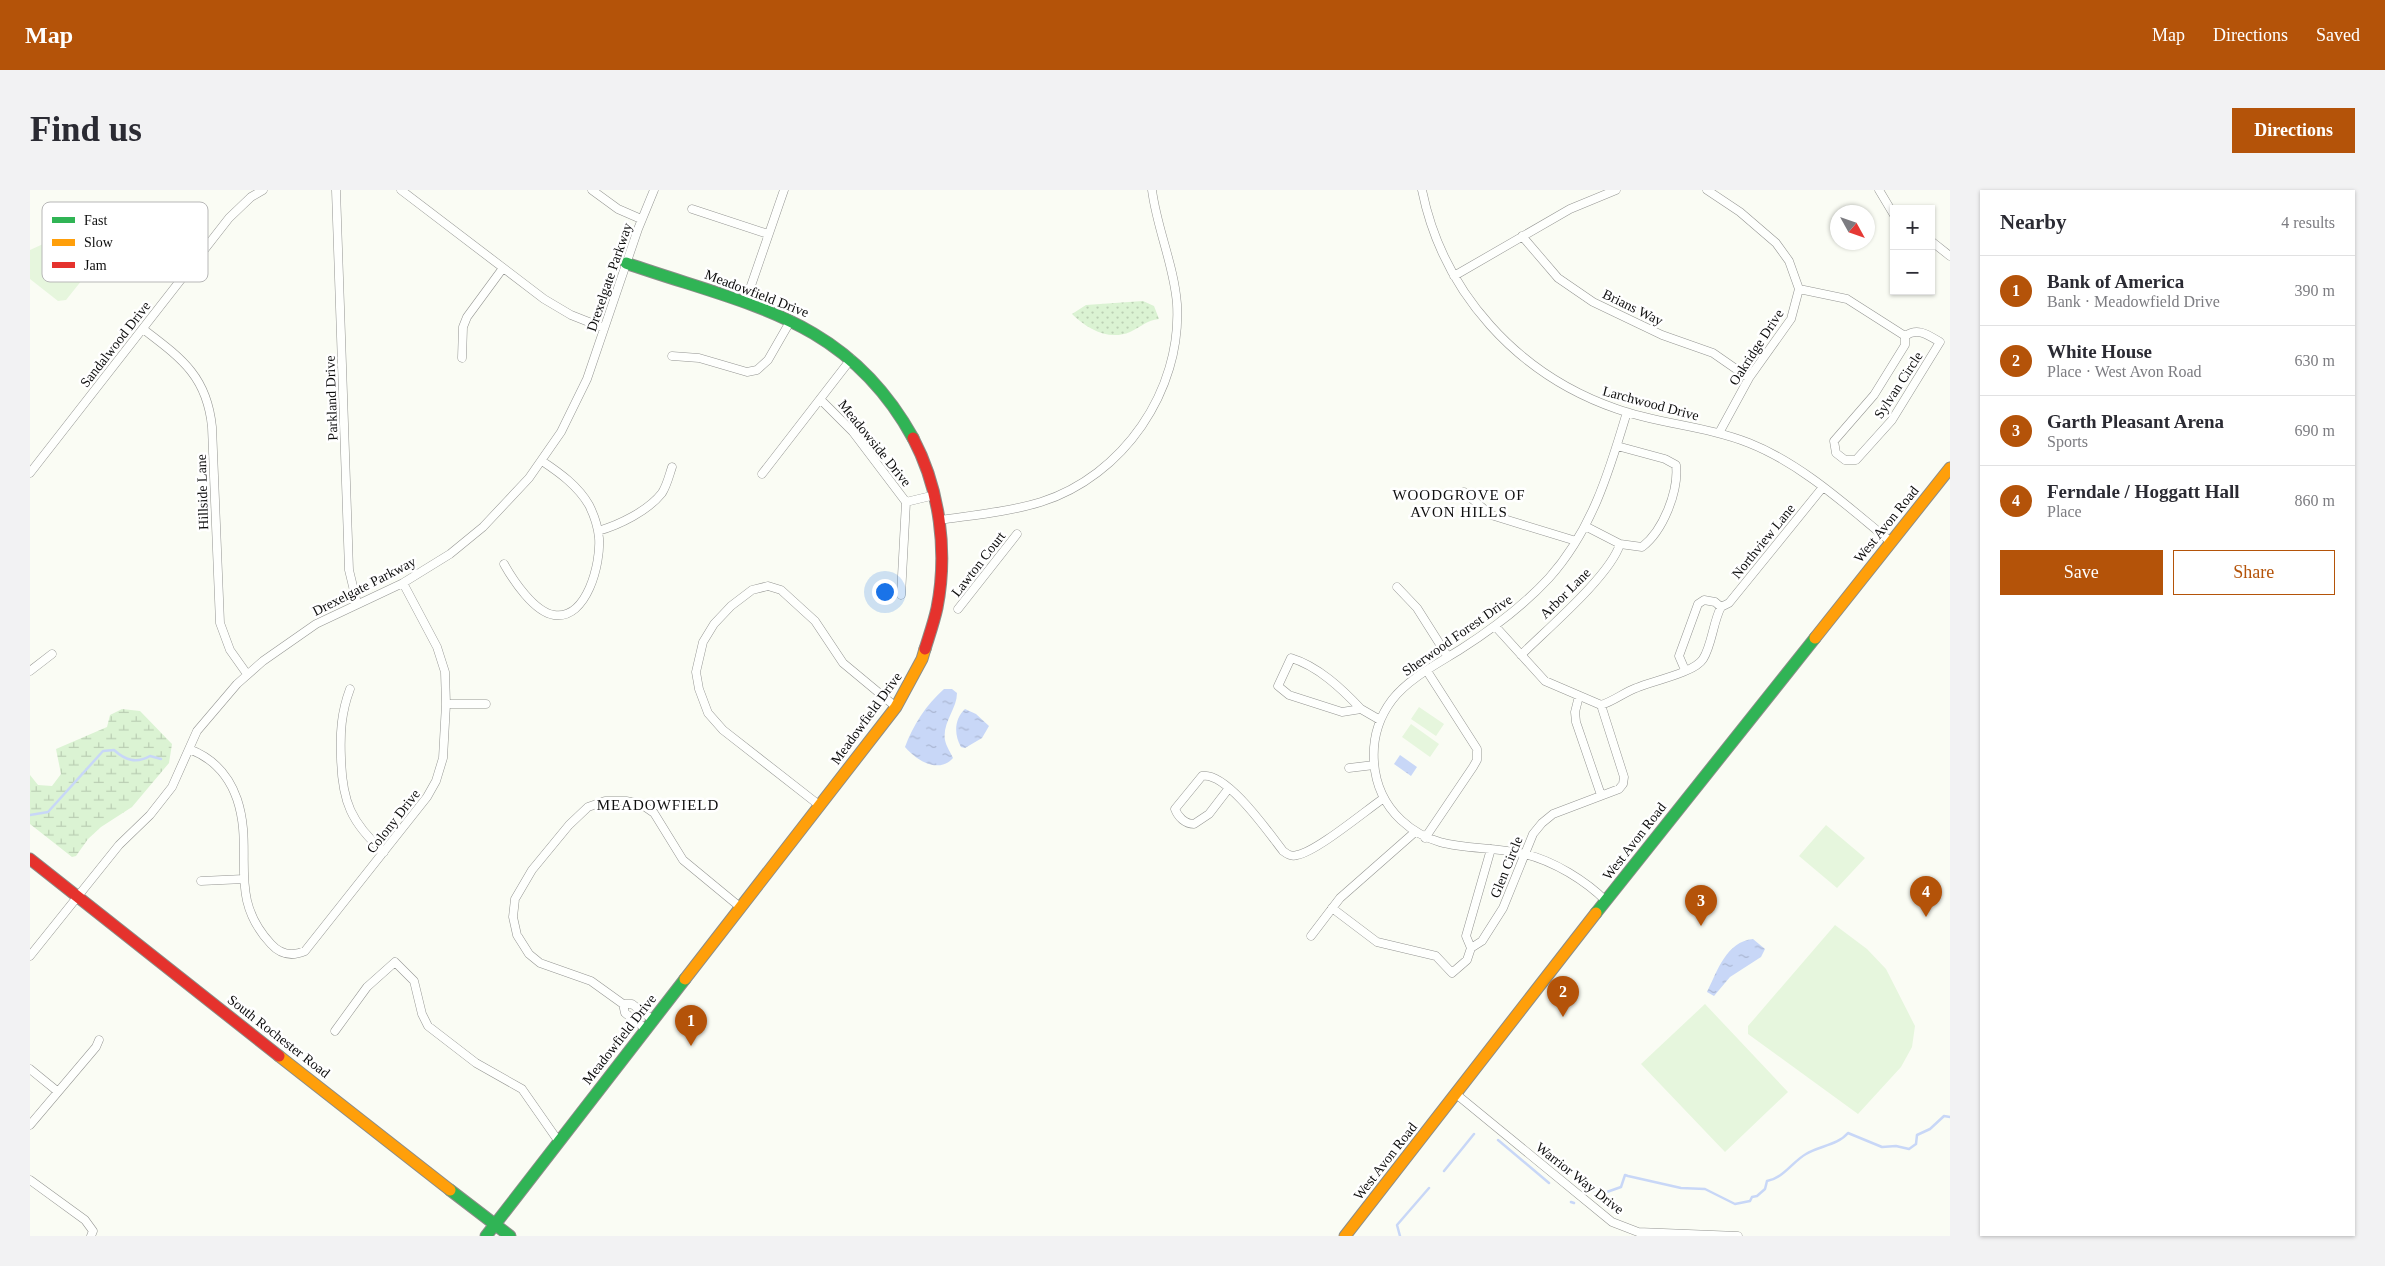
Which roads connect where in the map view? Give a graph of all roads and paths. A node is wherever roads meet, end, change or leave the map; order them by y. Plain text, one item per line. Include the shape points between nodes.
1 (263, 190) edge
2 (336, 190) edge
3 (401, 190) edge
4 (592, 190) edge
5 (654, 190) edge
6 (784, 190) edge
7 (1152, 190) edge
8 (1422, 190) edge
9 (1616, 190) edge
10 (1707, 190) edge
11 (1879, 190) edge
12 (1890, 208) edge
13 (692, 209) dead end
14 (641, 220) junction
15 (768, 234) junction
16 (1522, 236) junction
17 (1935, 244) edge
18 (208, 245) edge
19 (1950, 256) edge
20 (626, 262) junction
21 (503, 268) junction
22 (1454, 276) junction
23 (179, 282) edge
24 (1799, 289) junction
25 (745, 303) junction
26 (791, 320) junction
27 (604, 328) junction
28 (143, 329) junction
29 (1905, 336) junction
30 (672, 356) dead end
31 (462, 358) dead end
32 (852, 359) junction
33 (1749, 378) junction
34 (820, 399) junction
35 (1627, 412) junction
36 (1719, 433) junction
37 (1617, 446) junction
38 (542, 461) junction
39 (672, 467) dead end
40 (1950, 468) edge
41 (30, 472) edge
42 (762, 474) dead end
43 (1822, 487) junction
44 (1464, 492) dead end
45 (935, 494) junction
46 (906, 502) junction
47 (940, 520) junction
48 (1585, 526) junction
49 (598, 531) junction
50 (1017, 534) dead end
51 (1576, 541) junction
52 (1891, 542) junction
53 (1620, 544) junction
54 (504, 564) dead end
55 (403, 583) junction
56 (1397, 587) dead end
57 (901, 596) dead end
58 (357, 603) junction
59 (1721, 607) junction
60 (958, 609) dead end
61 (1495, 626) junction
62 (52, 654) dead end
63 (1521, 655) junction
64 (1448, 657) junction
65 (1685, 670) junction
66 (30, 671) edge
67 (1427, 671) junction
68 (248, 674) junction
69 (350, 690) dead end
70 (1579, 696) junction
71 (446, 704) junction
72 (486, 704) dead end
73 (1601, 705) junction
74 (896, 707) junction
75 (1361, 709) junction
76 (1380, 720) junction
77 (189, 749) junction
78 (1374, 765) junction
79 (1350, 768) dead end
80 (1229, 788) junction
81 (1601, 795) junction
82 (1384, 798) junction
83 (820, 805) junction
84 (1415, 832) junction
85 (1425, 838) junction
86 (1491, 849) junction
87 (384, 852) junction
88 (1526, 854) junction
89 (30, 859) edge
90 (244, 879) junction
91 (201, 881) dead end
92 (77, 896) junction
93 (1606, 901) junction
94 (740, 907) junction
95 (1332, 908) junction
96 (1311, 936) dead end
97 (1471, 948) junction
98 (30, 956) edge
99 (622, 1004) junction
100 (649, 1025) junction
101 (335, 1031) dead end
102 (98, 1040) dead end
103 (30, 1069) edge
104 (57, 1091) junction
105 (1456, 1094) junction
106 (30, 1125) edge
107 (559, 1142) junction
108 (30, 1180) edge
109 (494, 1224) junction
110 (92, 1234) edge
111 (486, 1236) edge
112 (510, 1236) edge
113 (1345, 1236) edge
114 (1728, 1236) edge
115 (1738, 1236) edge

1 - 18 street, Sandalwood Drive via 233,213
2 - 58 street, Parkland Drive via 349,570
3 - 21 street
4 - 14 street via 618,209
5 - 14 street, Drexelgate Parkway
6 - 15 street
7 - 47 street via 1169,256 1177,315 1168,372 1144,423 1103,468 1074,488 1012,510
8 - 22 street, Larchwood Drive via 1432,230
9 - 16 street via 1570,209
10 - 24 street via 1740,212 1776,243 1789,261
11 - 12 street
13 - 15 street
14 - 20 street, Drexelgate Parkway
15 - 25 street
16 - 22 street
16 - 33 street, Brians Way via 1558,278 1593,302 1662,335 1714,353
17 - 19 street
20 - 25 main road, Meadowfield Drive
20 - 27 street, Drexelgate Parkway
21 - 27 street via 552,304
21 - 31 street via 467,317 463,327
22 - 35 street, Larchwood Drive via 1481,316 1522,358 1573,390
23 - 28 street, Sandalwood Drive
24 - 29 street, Sylvan Circle via 1846,299
24 - 33 street, Oakridge Drive via 1792,319
25 - 26 main road, Meadowfield Drive
26 - 30 street via 768,360 757,370 747,372 699,358
26 - 32 main road, Meadowfield Drive via 821,336
27 - 38 street, Drexelgate Parkway via 575,406
28 - 41 street, Sandalwood Drive
28 - 68 street, Hillside Lane via 187,365 209,404 220,623 230,650
29 - 29 street, Sylvan Circle via 1905,345 1874,395 1834,440 1836,453 1845,460 1856,460 1892,420 1940,342 1923,332 1911,332
32 - 34 street, Meadowside Drive
32 - 45 main road, Meadowfield Drive via 873,379 900,414 924,458
33 - 36 street, Oakridge Drive
34 - 42 street, Meadowside Drive
34 - 46 street, Meadowside Drive via 853,432
35 - 36 street, Larchwood Drive
35 - 37 street, Sherwood Forest Drive
36 - 43 street, Larchwood Drive via 1769,452
37 - 48 street, Sherwood Forest Drive
37 - 53 street via 1665,459 1676,465 1677,475 1667,509 1649,541 1642,547
38 - 49 street via 579,491
38 - 55 street, Drexelgate Parkway via 483,527 450,554
39 - 49 street via 667,484 656,498 622,522
40 - 52 main road, West Avon Road
43 - 52 street, Larchwood Drive
43 - 59 street, Northview Lane via 1728,604
44 - 51 street via 1491,516
45 - 46 street
45 - 47 main road, Meadowfield Drive
46 - 57 street, Meadowside Drive
47 - 74 main road, Meadowfield Drive via 943,554 938,604 922,661
48 - 51 street, Sherwood Forest Drive
48 - 53 street
49 - 54 street via 594,579 584,598 571,612 555,616 543,610 516,584
50 - 60 street, Lawton Court
51 - 61 street, Sherwood Forest Drive via 1549,578 1516,611
52 - 93 main road, West Avon Road
53 - 63 street, Arbor Lane via 1603,573
55 - 58 street, Drexelgate Parkway
55 - 71 street, Colony Drive via 442,657
56 - 64 street via 1417,608
58 - 68 street, Drexelgate Parkway via 298,635
59 - 65 street, Northview Lane via 1703,658
59 - 65 street via 1704,600 1698,604 1678,656
61 - 63 street
61 - 64 street, Sherwood Forest Drive
62 - 66 street
63 - 70 street via 1546,681
64 - 67 street, Sherwood Forest Drive
65 - 73 street, Northview Lane
67 - 76 street, Sherwood Forest Drive via 1400,691
67 - 85 street via 1478,754 1473,767
68 - 77 street, Drexelgate Parkway via 206,719
69 - 87 street via 340,730 344,797 361,830
70 - 73 street
70 - 81 street via 1576,722
71 - 72 street
71 - 87 street, Colony Drive via 443,758 436,781
73 - 81 street, Glen Circle via 1624,777 1619,789
74 - 83 main road, Meadowfield Drive
74 - 83 street via 843,663 815,621 781,590 768,586 752,590 714,624 700,650 696,672 708,713 723,730
75 - 75 street via 1342,712 1289,695 1278,686 1291,658 1310,666
75 - 76 street
76 - 78 street
77 - 90 street, Colony Drive via 216,764 234,791 243,823
77 - 92 street, Drexelgate Parkway via 168,792
78 - 79 street
78 - 82 street
80 - 80 street via 1209,814 1194,824 1184,821 1176,813 1175,809 1202,776 1214,776
80 - 82 street via 1283,851 1297,856 1329,838
81 - 88 street, Glen Circle via 1553,814 1533,834
82 - 84 street via 1395,814
83 - 94 main road, Meadowfield Drive
84 - 85 street
84 - 95 street
85 - 86 street via 1447,845
86 - 88 street
86 - 97 street, Glen Circle via 1466,936
87 - 90 street, Colony Drive via 311,945 298,954 279,951 260,932 248,910
88 - 93 street via 1553,864
88 - 97 street, Glen Circle via 1503,908 1482,941
89 - 92 main road, South Rochester Road
90 - 91 street
92 - 98 street, Drexelgate Parkway
92 - 109 main road, South Rochester Road
93 - 105 main road, West Avon Road
94 - 99 street via 683,860 660,820 647,808 616,800 595,804 580,813 520,888 514,904 515,926 523,946 534,959 591,981
94 - 100 main road, Meadowfield Drive
95 - 96 street
95 - 97 street, Glen Circle via 1377,942 1436,956 1452,973 1467,960
99 - 100 street via 625,1013
99 - 100 street via 632,1004
100 - 107 main road, Meadowfield Drive
101 - 107 street via 367,987 395,962 414,980 428,1026 476,1063 522,1089
102 - 104 street via 96,1047
103 - 104 street
104 - 106 street
105 - 113 main road, West Avon Road
105 - 114 street, Warrior Way Drive via 1612,1222 1638,1232
107 - 109 main road, Meadowfield Drive
108 - 110 street via 85,1220
109 - 111 main road, Meadowfield Drive
109 - 112 main road, South Rochester Road
114 - 115 street, Warrior Way Drive

